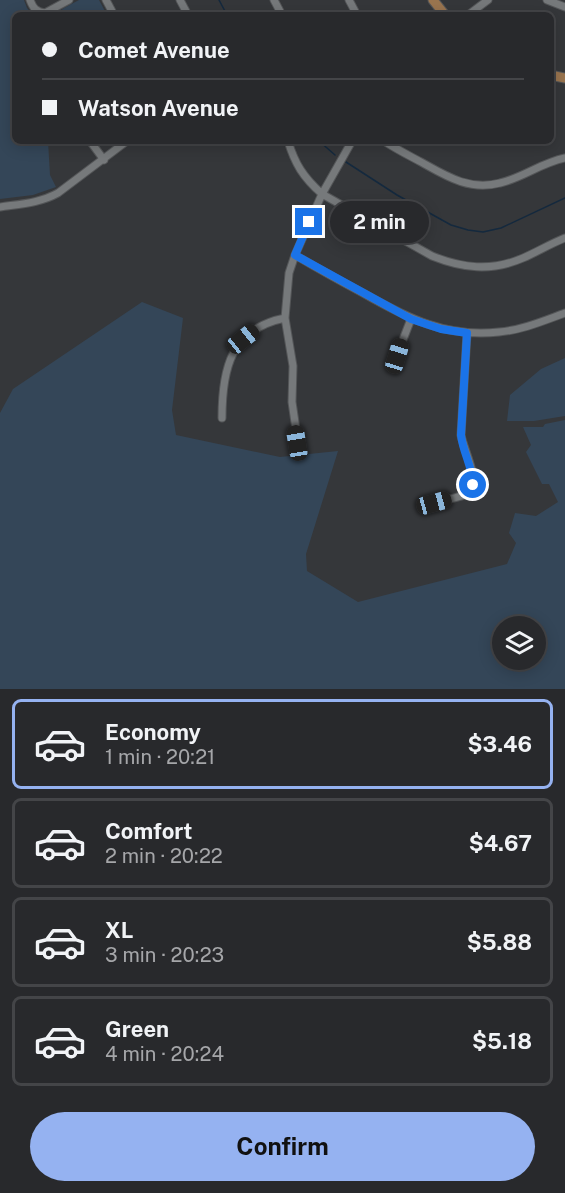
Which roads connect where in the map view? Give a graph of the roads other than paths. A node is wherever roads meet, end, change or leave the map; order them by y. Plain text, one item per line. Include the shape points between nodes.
1 (30, 0) edge
2 (69, 0) edge
3 (433, 0) edge
4 (488, 0) edge
5 (547, 0) edge
6 (565, 7) edge
7 (39, 12) edge
8 (50, 12) edge
9 (443, 12) edge
10 (472, 12) edge
11 (92, 144) edge
12 (123, 144) edge
13 (289, 144) edge
14 (350, 144) edge
15 (389, 144) edge
16 (565, 158) edge
17 (101, 162) junction
18 (322, 194) junction
19 (0, 207) edge
20 (565, 238) edge
21 (295, 255) junction
22 (565, 313) edge
23 (285, 318) junction
24 (411, 319) junction
25 (467, 333) junction
26 (397, 356) dead end
27 (222, 418) dead end
28 (297, 443) dead end
29 (434, 503) dead end

1 - 7 street
2 - 8 street
3 - 9 main road
4 - 10 street
5 - 6 street
11 - 17 street
12 - 17 street
13 - 18 street via 300,170
14 - 18 street
15 - 16 street via 446,177 484,186
17 - 19 street via 48,199
18 - 20 street via 449,263 486,267 506,264
18 - 21 street
21 - 23 street via 289,273
21 - 24 street
22 - 25 street via 511,331
23 - 27 street via 257,327 233,351 226,373
23 - 28 street via 293,366
24 - 25 street
24 - 26 street
25 - 29 street via 461,435 473,485 465,495

